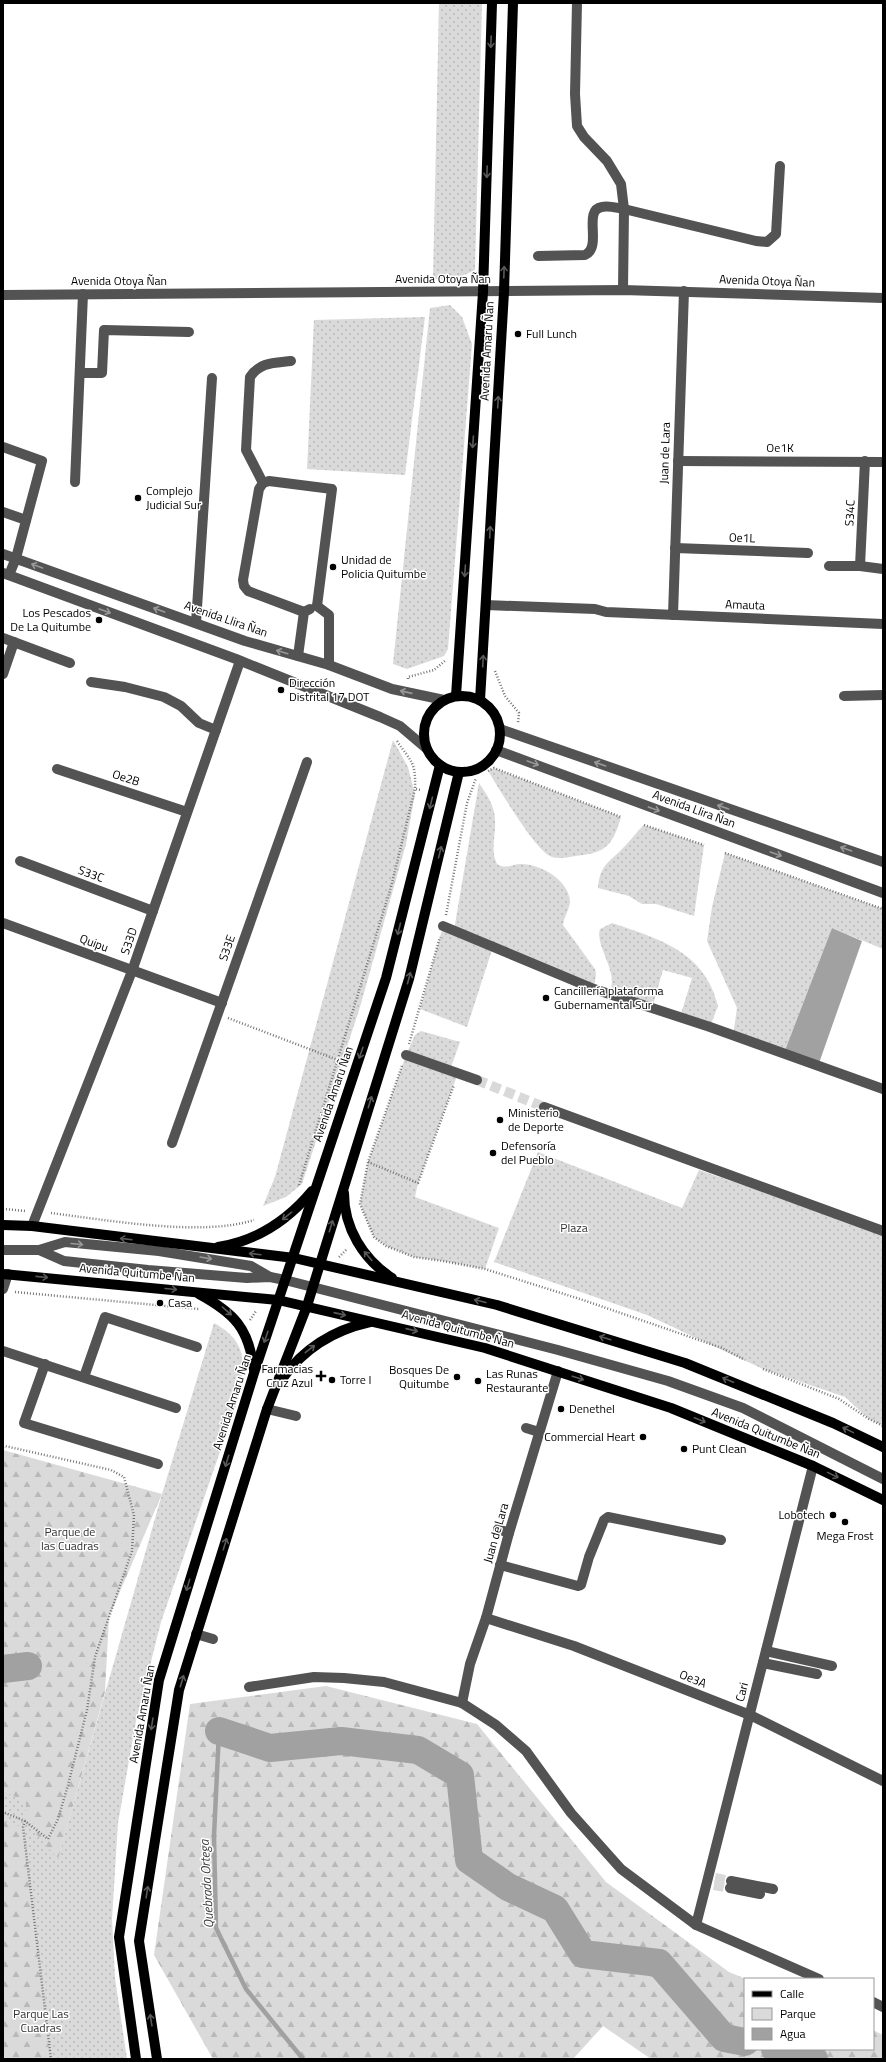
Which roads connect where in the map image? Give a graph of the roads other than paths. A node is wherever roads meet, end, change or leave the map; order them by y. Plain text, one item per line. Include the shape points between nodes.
1 (492, 3) edge
2 (513, 3) edge
3 (577, 3) edge
4 (780, 166) dead end
5 (624, 209) junction
6 (538, 256) dead end
7 (623, 290) junction
8 (684, 291) junction
9 (483, 292) junction
10 (504, 292) junction
11 (83, 294) junction
12 (3, 295) edge
13 (883, 298) edge
14 (189, 332) dead end
15 (291, 361) dead end
16 (80, 373) junction
17 (212, 378) dead end
18 (3, 447) edge
19 (678, 461) junction
20 (865, 461) junction
21 (883, 462) edge
22 (75, 482) dead end
23 (263, 483) junction
24 (3, 512) edge
25 (26, 520) junction
26 (675, 548) junction
27 (808, 553) dead end
28 (3, 554) edge
29 (16, 558) junction
30 (829, 566) dead end
31 (860, 566) junction
32 (883, 569) edge
33 (6, 574) edge
34 (486, 604) junction
35 (317, 606) junction
36 (304, 612) junction
37 (673, 615) junction
38 (196, 623) junction
39 (883, 624) edge
40 (3, 638) edge
41 (14, 642) junction
42 (298, 656) junction
43 (240, 661) junction
44 (70, 663) dead end
45 (329, 666) junction
46 (3, 674) edge
47 (92, 682) dead end
48 (883, 695) edge
49 (456, 696) junction
50 (844, 696) dead end
51 (444, 700) junction
52 (480, 700) junction
53 (500, 729) junction
54 (216, 730) junction
55 (427, 749) junction
56 (496, 750) junction
57 (307, 762) dead end
58 (440, 765) junction
59 (57, 769) dead end
60 (460, 772) junction
61 (188, 812) junction
62 (20, 862) dead end
63 (883, 862) edge
64 (883, 893) edge
65 (153, 911) junction
66 (3, 923) edge
67 (443, 926) road end
68 (132, 971) junction
69 (222, 1004) junction
70 (406, 1055) road end
71 (477, 1080) tunnel mouth
72 (883, 1089) edge
73 (544, 1107) tunnel mouth
74 (172, 1143) dead end
75 (344, 1184) junction
76 (314, 1188) junction
77 (3, 1225) edge
78 (32, 1226) junction
79 (883, 1231) edge
80 (207, 1249) junction
81 (3, 1250) edge
82 (39, 1250) junction
83 (294, 1258) junction
84 (320, 1264) junction
85 (5, 1274) edge
86 (270, 1277) junction
87 (286, 1280) junction
88 (397, 1281) junction
89 (313, 1286) junction
90 (7, 1291) edge
91 (193, 1291) junction
92 (278, 1300) junction
93 (306, 1306) junction
94 (374, 1321) junction
95 (197, 1347) dead end
96 (3, 1351) edge
97 (44, 1364) junction
98 (558, 1371) junction
99 (254, 1373) junction
100 (84, 1377) junction
101 (268, 1405) junction
102 (176, 1408) dead end
103 (296, 1416) dead end
104 (526, 1428) dead end
105 (539, 1432) junction
106 (883, 1447) edge
107 (158, 1464) dead end
108 (813, 1466) junction
109 (883, 1479) edge
110 (883, 1500) edge
111 (498, 1529) dead end
112 (509, 1533) junction
113 (721, 1540) dead end
114 (500, 1565) junction
115 (486, 1618) junction
116 (196, 1634) junction
117 (213, 1639) dead end
118 (766, 1651) junction
119 (763, 1663) junction
120 (832, 1666) dead end
121 (817, 1674) dead end
122 (249, 1687) dead end
123 (462, 1703) junction
124 (750, 1715) junction
125 (883, 1781) edge
126 (773, 1889) dead end
127 (760, 1894) dead end
128 (696, 1926) junction
129 (817, 1978) edge
130 (874, 2002) edge
131 (883, 2007) edge
132 (136, 2059) edge
133 (157, 2059) edge

1 -> 9 main road, Avenida Amaru Ñan
10 -> 2 main road, Avenida Amaru Ñan
3 - 5 street via 577,126 607,161 621,184
4 - 5 street via 776,234 767,242
5 - 6 street via 602,206 593,214 590,252
5 - 7 street
7 - 8 street, Avenida Otoya Ñan
7 - 10 street, Avenida Otoya Ñan
8 - 13 street, Avenida Otoya Ñan
8 - 19 street, Juan de Lara
9 - 10 street, Avenida Otoya Ñan
9 - 11 street, Avenida Otoya Ñan
9 -> 49 main road, Avenida Amaru Ñan
34 -> 10 main road, Avenida Amaru Ñan
11 - 12 street, Avenida Otoya Ñan
11 - 16 street
14 - 16 street via 104,330 102,373
15 - 23 street via 264,364 250,377 246,450
16 - 22 street
17 - 38 street
18 - 25 street via 42,461
19 - 20 street, Oe1K
19 - 26 street, Juan de Lara
20 - 21 street, Oe1K
20 - 31 street, S34C
23 - 35 street via 269,480 332,489
23 - 36 street via 259,488 256,504 244,586 248,591
24 - 25 street
25 - 29 street
26 - 27 street, Oe1L
26 - 37 street, Juan de Lara
28 - 29 street, Avenida Llira Ñan
29 - 33 street
38 -> 29 street, Avenida Llira Ñan
30 - 31 street
31 - 32 street
33 -> 43 street
34 - 37 street, Amauta
52 -> 34 main road, Avenida Amaru Ñan
35 - 36 street
35 - 45 street via 329,615
36 - 42 street
37 - 39 street, Amauta
42 -> 38 street, Avenida Llira Ñan
40 - 41 street
41 - 44 street
41 - 46 street
42 - 45 street, Avenida Llira Ñan
43 - 54 street, S33D
43 - 55 street via 400,726
51 -> 45 street, Avenida Llira Ñan via 392,689
47 - 54 street via 164,697 181,706 199,723
48 - 50 street
49 - 51 main road
49 - 52 main road via 469,696
51 - 55 main road via 433,709 426,721 424,735
52 - 53 main road via 494,712
53 - 56 main road
63 -> 53 street, Avenida Llira Ñan
54 - 61 street, S33D
55 - 58 main road
56 - 60 main road via 487,762 474,770
56 -> 64 street, Avenida Llira Ñan
57 - 69 street, S33E
58 - 60 main road
58 -> 76 main road, Avenida Amaru Ñan via 386,978
59 - 61 street, Oe2B
75 -> 60 main road via 408,979
61 - 65 street, S33D
62 - 65 street, S33C
65 - 68 street, S33D
66 - 68 street, Quipu
67 - 72 street via 594,989 710,1027
68 - 69 street, Quipu
68 - 78 street, S33D
69 - 74 street, S33E
70 - 71 street
73 - 79 street
84 -> 75 main road
88 -> 75 main road via 374,1264 356,1241 346,1213
76 -> 80 main road via 302,1203 273,1226 241,1241
76 - 83 main road, Avenida Amaru Ñan
77 - 78 main road
80 -> 78 main road
83 -> 80 main road
81 - 82 street
82 - 86 street via 64,1261 247,1278
82 -> 86 street via 65,1242 159,1251 251,1266
83 - 84 main road
83 - 87 main road, Avenida Amaru Ñan
84 - 88 main road
84 - 89 main road
85 - 90 street
85 -> 91 main road, Avenida Quitumbe Ñan
86 - 87 street
87 - 89 street
87 - 92 main road, Avenida Amaru Ñan
106 -> 88 main road via 833,1423 685,1362 497,1306
89 - 93 main road
89 - 109 street via 668,1381 743,1408
91 - 92 main road, Avenida Quitumbe Ñan
91 -> 99 main road via 221,1306 243,1329 252,1350
92 - 93 main road, Avenida Quitumbe Ñan
92 -> 99 main road, Avenida Amaru Ñan
93 -> 94 main road, Avenida Quitumbe Ñan
93 - 101 main road
94 -> 98 main road, Avenida Quitumbe Ñan via 485,1348
101 -> 94 main road via 278,1384 290,1368 319,1342 336,1332
95 - 100 street via 105,1317
96 - 97 street
97 - 100 street
97 - 107 street via 24,1423
98 - 105 street, Juan de Lara
98 -> 108 main road, Avenida Quitumbe Ñan via 671,1408
99 -> 132 main road, Avenida Amaru Ñan via 159,1680 119,1937
100 - 102 street
101 - 103 street
116 -> 101 main road
104 - 105 street
105 - 112 street, Juan de Lara
108 -> 110 main road, Avenida Quitumbe Ñan
108 - 118 street, Cari
111 - 112 street
112 - 114 street, Juan de Lara
113 - 114 street via 608,1517 604,1520 589,1557 581,1585
114 - 115 street, Juan de Lara
115 - 123 street, Juan de Lara via 467,1662
115 - 124 street, Oe3A via 574,1646
116 - 117 street
133 -> 116 main road via 139,1941 179,1690
118 - 119 street, Cari
118 - 120 street
119 - 121 street
119 - 124 street, Cari
122 - 123 street via 314,1677 344,1678 384,1682
123 - 128 street via 496,1725 526,1751 571,1813 621,1869
124 - 125 street, Oe3A
124 - 128 street, Cari via 711,1881
126 - 127 street via 731,1884
128 - 129 street
130 - 131 street

